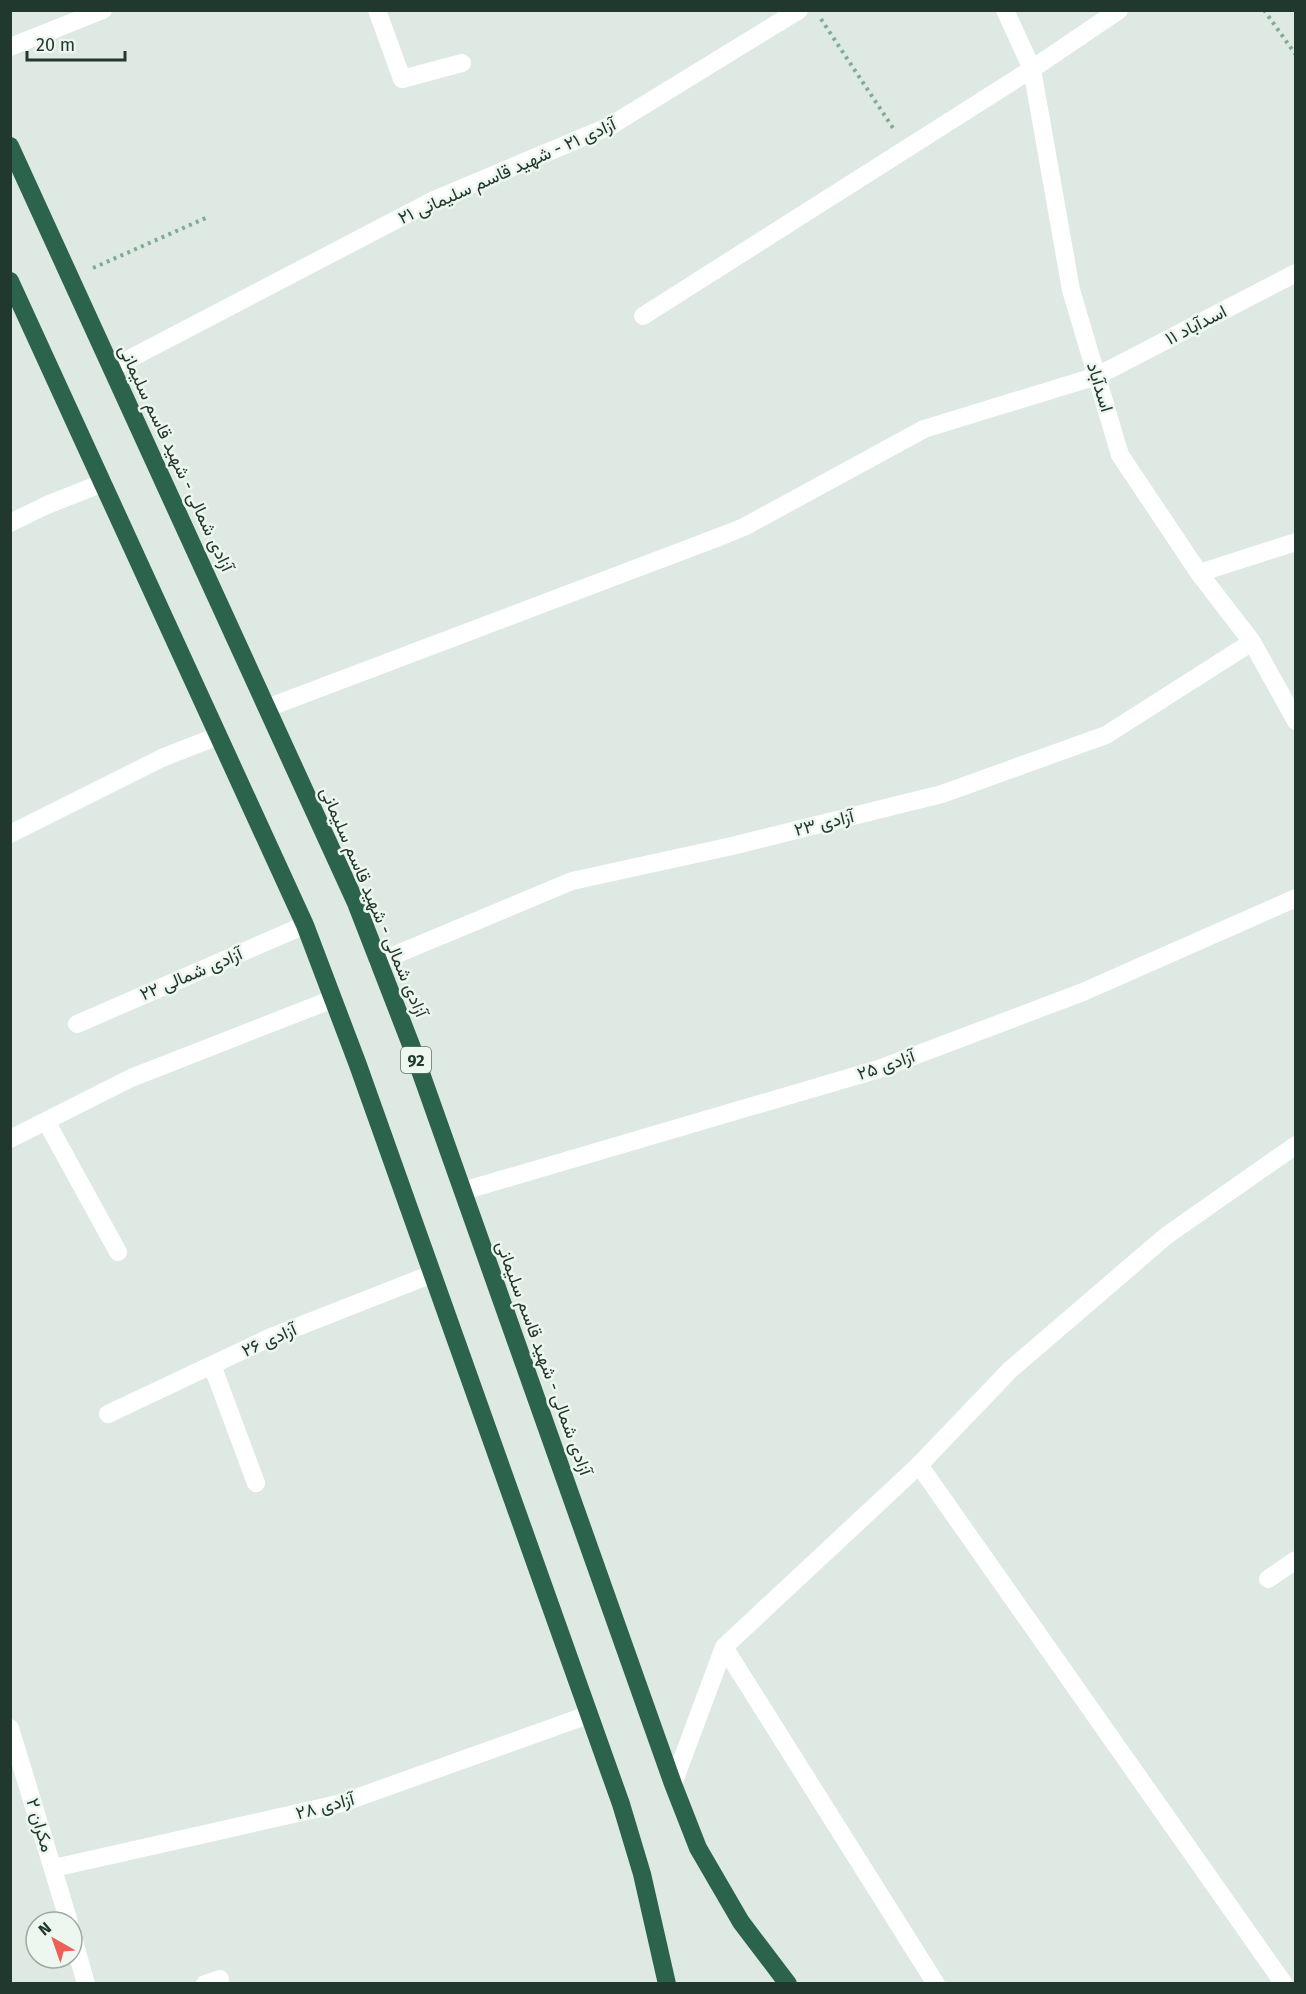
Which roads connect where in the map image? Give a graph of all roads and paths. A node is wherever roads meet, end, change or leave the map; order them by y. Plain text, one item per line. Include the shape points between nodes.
1 (103, 10) edge
2 (377, 10) edge
3 (799, 10) edge
4 (814, 10) edge
5 (1005, 10) edge
6 (1119, 10) edge
7 (1264, 10) edge
8 (10, 47) edge
9 (1296, 55) edge
10 (462, 63) dead end
11 (1032, 69) junction
12 (10, 146) edge
13 (907, 148) junction
14 (208, 217) dead end
15 (1296, 273) edge
16 (71, 278) junction
17 (10, 281) edge
18 (643, 316) dead end
19 (112, 368) junction
20 (1097, 376) junction
21 (103, 483) junction
22 (10, 523) edge
23 (1296, 542) edge
24 (1199, 573) junction
25 (1252, 642) junction
26 (267, 708) junction
27 (1296, 721) edge
28 (218, 736) junction
29 (10, 834) edge
30 (1296, 898) edge
31 (304, 925) junction
32 (378, 962) junction
33 (333, 999) junction
34 (77, 1024) dead end
35 (46, 1121) junction
36 (10, 1139) edge
37 (1296, 1145) edge
38 (463, 1191) junction
39 (118, 1252) dead end
40 (432, 1274) junction
41 (212, 1365) junction
42 (108, 1414) dead end
43 (919, 1465) junction
44 (256, 1483) dead end
45 (1296, 1560) edge
46 (1268, 1580) dead end
47 (724, 1647) junction
48 (588, 1714) junction
49 (11, 1734) edge
50 (673, 1784) junction
51 (54, 1868) junction
52 (66, 1910) edge
53 (667, 1983) edge
54 (788, 1983) edge
55 (936, 1983) edge
56 (1284, 1983) edge

1 - 8 street
2 - 10 street via 402,79
3 - 19 street, آزادی ۲۱ - شهید قاسم سلیمانی ۲۱ via 610,126 434,200
4 - 13 path
5 - 11 street, اسدآباد
6 - 11 street
7 - 9 path
11 - 13 street
11 - 20 street, اسدآباد via 1071,290
12 - 16 highway, آزادی شمالی - شهید قاسم سلیمانی / 92
13 - 18 street
14 - 16 path
15 - 20 street, اسدآباد ۱۱
16 - 19 highway, آزادی شمالی - شهید قاسم سلیمانی / 92
17 - 21 highway
19 - 26 highway, آزادی شمالی - شهید قاسم سلیمانی / 92
20 - 24 street, اسدآباد via 1120,456
20 - 26 street, اسدآباد ۱۱ via 924,429 744,527
21 - 22 street
21 - 28 highway
23 - 24 street
24 - 25 street, اسدآباد
25 - 27 street, اسدآباد
25 - 32 street, آزادی ۲۳ via 1106,735 942,794 572,881
26 - 32 highway, آزادی شمالی - شهید قاسم سلیمانی / 92 via 356,903
28 - 29 street via 162,758
28 - 31 highway
30 - 38 street, آزادی ۲۵ via 1083,992 879,1069
31 - 33 highway
31 - 34 street, آزادی شمالی ۲۲
32 - 38 highway, آزادی شمالی - شهید قاسم سلیمانی / 92
33 - 35 street via 131,1078
33 - 40 highway
35 - 36 street
35 - 39 street
37 - 43 street via 1166,1236 1011,1370
38 - 50 highway, آزادی شمالی - شهید قاسم سلیمانی / 92
40 - 41 street, آزادی ۲۶ via 269,1338
40 - 48 highway
41 - 42 street, آزادی ۲۶
41 - 44 street
43 - 47 street
43 - 56 street
45 - 46 street
47 - 50 street
47 - 55 street
48 - 51 street, آزادی ۲۸ via 342,1803
48 - 53 highway via 642,1874
49 - 51 street, مکران ۲
50 - 54 highway, آزادی شمالی - شهید قاسم سلیمانی / 92 via 698,1848 735,1913
51 - 52 street, مکران ۲

